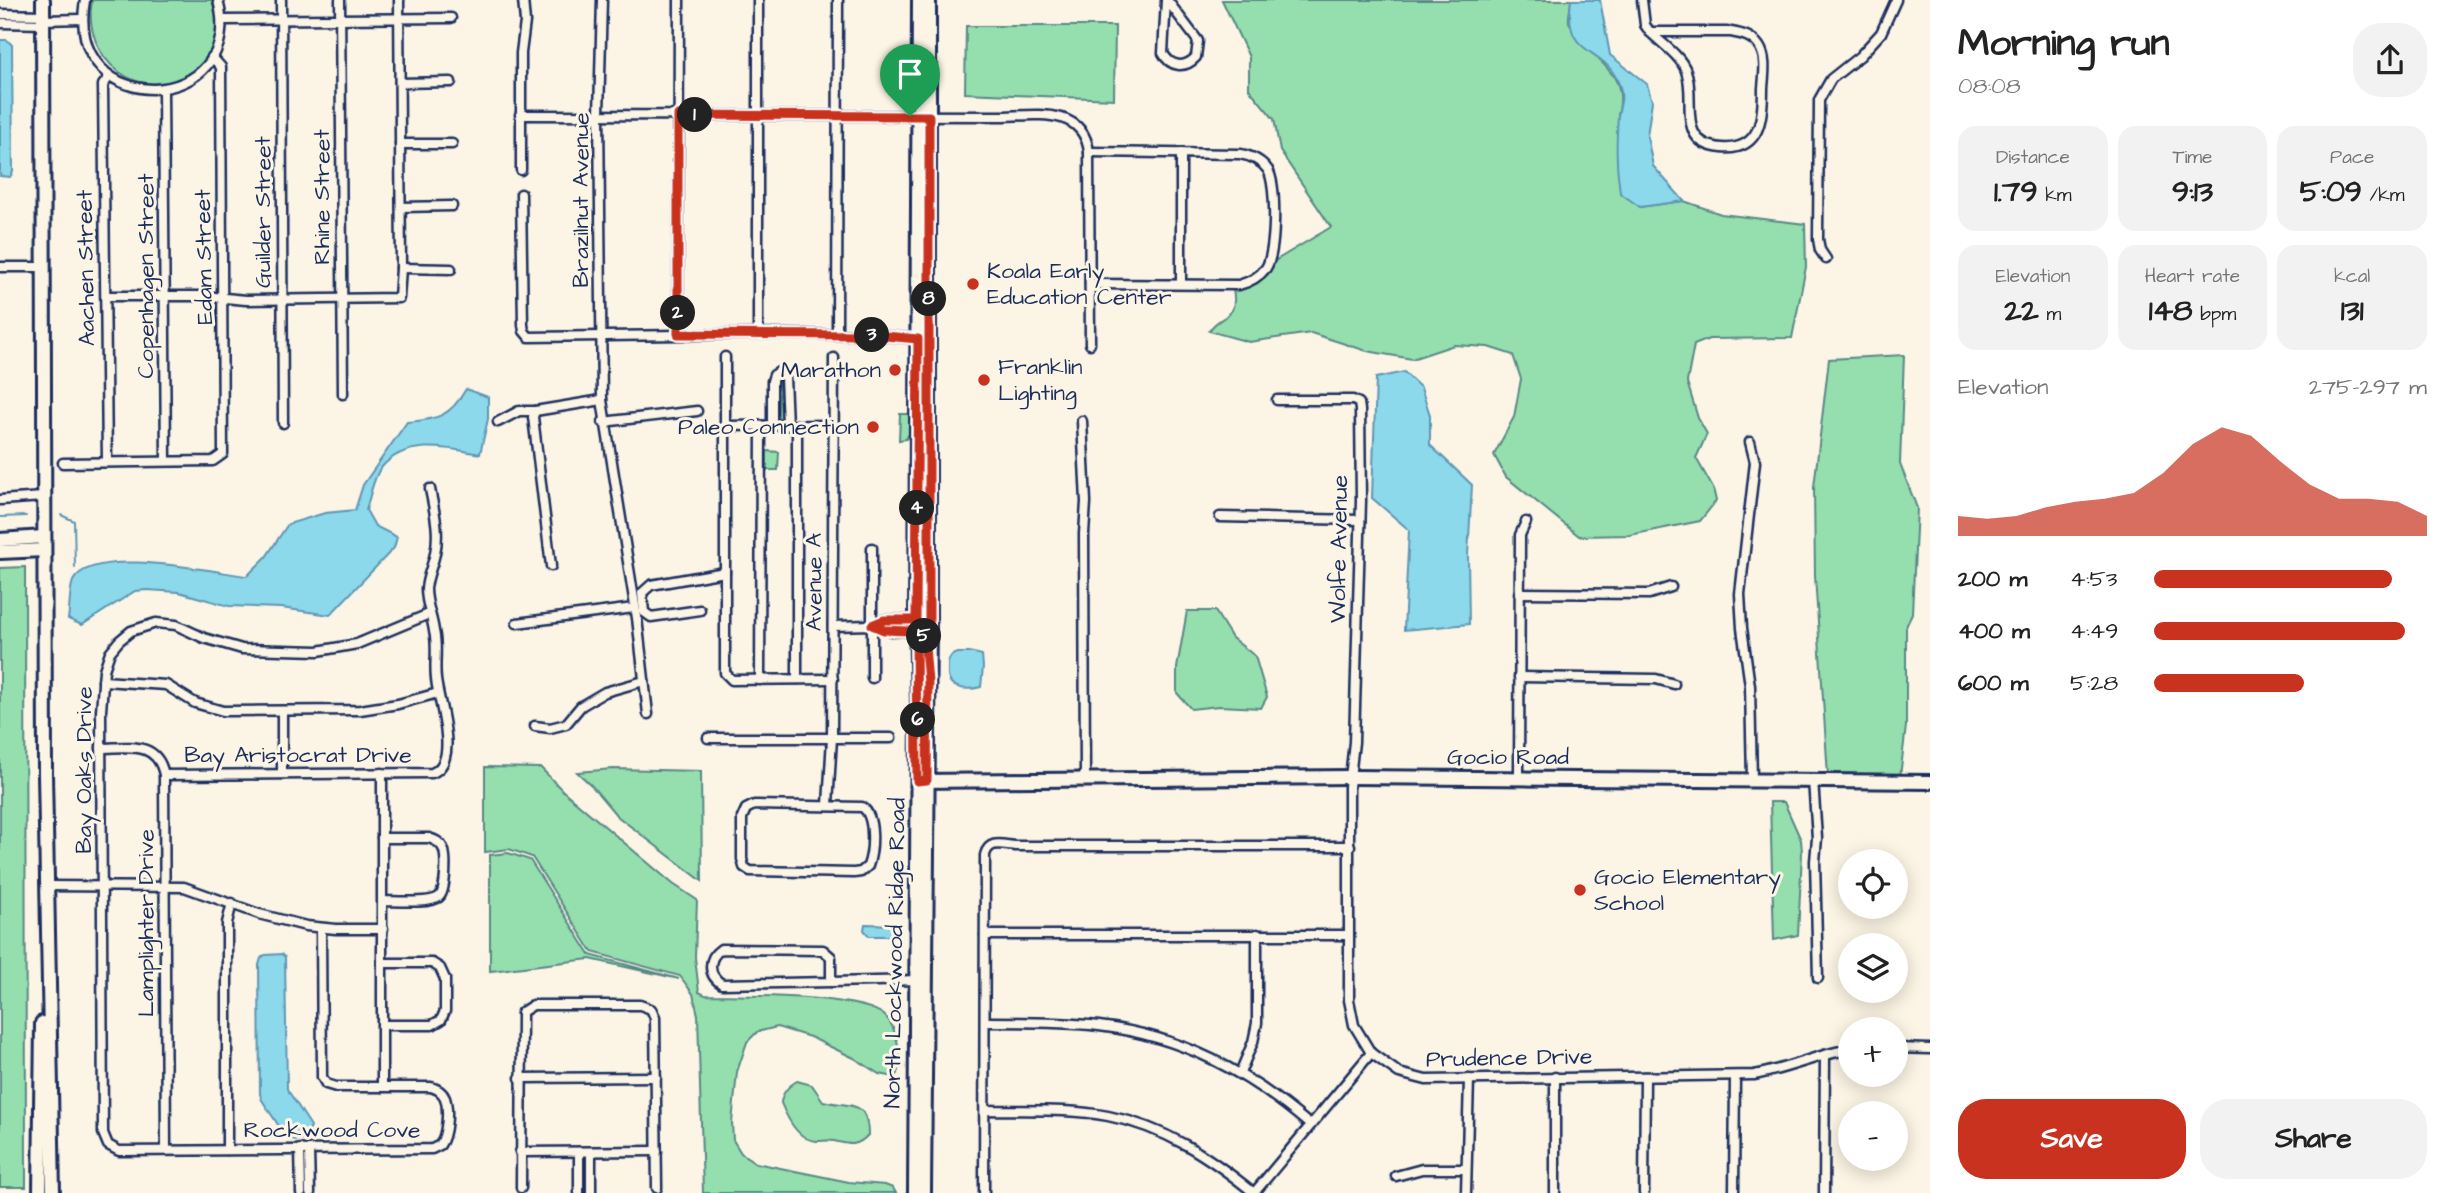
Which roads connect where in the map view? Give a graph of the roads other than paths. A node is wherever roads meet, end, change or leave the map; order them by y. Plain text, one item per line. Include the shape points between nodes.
1 (43, 0) edge
2 (85, 0) edge
3 (218, 0) edge
4 (281, 0) edge
5 (340, 0) edge
6 (399, 0) edge
7 (523, 0) edge
8 (602, 0) edge
9 (679, 0) edge
10 (758, 0) edge
11 (838, 0) edge
12 (919, 0) edge
13 (929, 0) edge
14 (1166, 0) edge
15 (1642, 0) edge
16 (1896, 0) edge
17 (0, 14) edge
18 (451, 18) dead end
19 (81, 19) junction
20 (281, 19) junction
21 (340, 19) junction
22 (399, 19) junction
23 (43, 20) junction
24 (222, 20) junction
25 (0, 23) edge
26 (1650, 32) junction
27 (212, 57) junction
28 (110, 76) junction
29 (451, 82) dead end
30 (400, 83) junction
31 (163, 90) junction
32 (599, 114) junction
33 (758, 114) junction
34 (520, 115) junction
35 (678, 115) junction
36 (837, 116) junction
37 (924, 116) junction
38 (400, 144) junction
39 (452, 144) dead end
40 (1089, 152) junction
41 (1181, 153) junction
42 (520, 170) dead end
43 (522, 194) dead end
44 (452, 206) dead end
45 (401, 207) junction
46 (1826, 259) dead end
47 (0, 267) edge
48 (44, 267) junction
49 (401, 268) junction
50 (452, 269) dead end
51 (1090, 284) junction
52 (1181, 284) junction
53 (106, 296) junction
54 (165, 296) junction
55 (224, 298) junction
56 (342, 299) junction
57 (283, 300) junction
58 (678, 334) junction
59 (758, 334) junction
60 (837, 335) junction
61 (601, 336) junction
62 (923, 339) junction
63 (1090, 344) dead end
64 (725, 357) dead end
65 (834, 358) dead end
66 (343, 394) dead end
67 (602, 400) junction
68 (1278, 400) dead end
69 (535, 411) junction
70 (697, 411) dead end
71 (1082, 421) dead end
72 (498, 422) dead end
73 (603, 422) junction
74 (283, 423) dead end
75 (761, 425) junction
76 (772, 425) junction
77 (787, 425) junction
78 (797, 425) junction
79 (833, 425) junction
80 (725, 426) junction
81 (1750, 442) dead end
82 (166, 461) junction
83 (107, 462) junction
84 (63, 463) dead end
85 (430, 489) dead end
86 (43, 497) junction
87 (0, 500) edge
88 (1220, 517) dead end
89 (1359, 520) junction
90 (1526, 522) dead end
91 (0, 540) edge
92 (44, 543) junction
93 (873, 548) dead end
94 (0, 552) edge
95 (551, 566) dead end
96 (725, 572) junction
97 (1671, 587) dead end
98 (1519, 593) junction
99 (634, 608) junction
100 (700, 610) dead end
101 (429, 614) junction
102 (517, 623) dead end
103 (872, 625) junction
104 (833, 626) junction
105 (921, 627) junction
106 (1519, 677) junction
107 (872, 678) dead end
108 (797, 679) junction
109 (760, 680) junction
110 (832, 680) junction
111 (103, 681) junction
112 (644, 681) junction
113 (1674, 684) dead end
114 (438, 693) junction
115 (282, 712) junction
116 (648, 715) dead end
117 (535, 726) dead end
118 (708, 738) dead end
119 (832, 738) junction
120 (891, 738) dead end
121 (101, 748) junction
122 (382, 773) junction
123 (282, 774) junction
124 (164, 775) junction
125 (1351, 777) junction
126 (1085, 778) junction
127 (1519, 778) junction
128 (1752, 780) junction
129 (1813, 780) junction
130 (922, 781) junction
131 (1930, 782) edge
132 (828, 805) junction
133 (382, 838) junction
134 (1349, 846) junction
135 (164, 885) junction
136 (46, 886) junction
137 (103, 886) junction
138 (383, 901) junction
139 (232, 903) junction
140 (321, 929) junction
141 (383, 929) junction
142 (1257, 933) junction
143 (985, 935) junction
144 (1348, 935) junction
145 (383, 963) junction
146 (1818, 978) dead end
147 (921, 980) junction
148 (831, 982) junction
149 (985, 1022) junction
150 (383, 1025) junction
151 (1908, 1048) edge
152 (1930, 1049) edge
153 (1838, 1052) edge
154 (1371, 1053) junction
155 (1825, 1055) junction
156 (1240, 1073) junction
157 (1735, 1076) junction
158 (656, 1077) junction
159 (1555, 1077) junction
160 (1645, 1077) junction
161 (520, 1078) junction
162 (1469, 1079) junction
163 (382, 1087) junction
164 (985, 1110) junction
165 (1310, 1125) junction
166 (108, 1145) joint
167 (305, 1149) junction
168 (166, 1150) junction
169 (227, 1150) junction
170 (520, 1152) junction
171 (579, 1152) junction
172 (591, 1152) junction
173 (657, 1152) junction
174 (1466, 1169) junction
175 (1395, 1176) dead end
176 (521, 1188) dead end
177 (657, 1188) dead end
178 (40, 1193) edge
179 (53, 1193) edge
180 (301, 1193) edge
181 (310, 1193) edge
182 (579, 1193) edge
183 (591, 1193) edge
184 (915, 1193) edge
185 (924, 1193) edge
186 (984, 1193) edge
187 (1254, 1193) edge
188 (1466, 1193) edge
189 (1555, 1193) edge
190 (1644, 1193) edge
191 (1734, 1193) edge
192 (1824, 1193) edge

1 - 23 main road
2 - 19 street
3 - 24 street
4 - 20 street, Guilder Street
5 - 21 street, Rhine Street
6 - 22 street
7 - 34 street
8 - 32 street, Brazilnut Avenue
9 - 35 street
10 - 33 street
11 - 36 street
12 - 37 main road, North Lockwood Ridge Road
13 - 37 main road, North Lockwood Ridge Road
14 - 14 street via 1198,41 1196,57 1186,64 1174,65 1163,53
15 - 26 street
16 - 46 street via 1881,33 1831,79 1819,100 1818,239
17 - 23 street
18 - 22 street
19 - 23 street
19 - 28 street via 89,51
20 - 21 street
20 - 24 street
20 - 57 street, Guilder Street
21 - 22 street
21 - 56 street, Rhine Street
22 - 30 street
23 - 25 street
23 - 48 main road
24 - 27 street via 220,42
26 - 26 street via 1688,73 1689,123 1694,133 1712,146 1738,147 1748,142 1763,113 1764,65 1758,46 1731,32
27 - 31 street via 192,77
27 - 55 street, Edam Street via 221,67
28 - 31 street via 134,87
28 - 53 street, Aachen Street via 103,85
29 - 30 street
30 - 38 street
31 - 54 street, Copenhagen Street
32 - 34 street
32 - 35 street
32 - 61 street, Brazilnut Avenue
33 - 35 street
33 - 36 street
33 - 59 street
34 - 42 street
35 - 58 street
36 - 37 street
36 - 60 street
37 - 40 street via 1066,118 1083,130
37 - 62 main road, North Lockwood Ridge Road
38 - 39 street
38 - 45 street
40 - 41 street
40 - 51 street
41 - 52 street
41 - 52 street via 1240,154 1259,160 1271,177 1273,234 1271,258 1249,282
43 - 61 street via 526,335
44 - 45 street
45 - 49 street
47 - 48 street
48 - 86 main road
49 - 50 street
49 - 56 street via 399,298
51 - 52 street
51 - 63 street
53 - 54 street
53 - 83 street, Aachen Street
54 - 55 street
54 - 82 street, Copenhagen Street
55 - 57 street
55 - 82 street, Edam Street via 225,450 213,461
56 - 57 street
56 - 66 street, Rhine Street
57 - 74 street, Guilder Street
58 - 59 street
58 - 61 street
59 - 60 street
60 - 62 street
61 - 67 street, Brazilnut Avenue
62 - 105 main road, North Lockwood Ridge Road
64 - 80 street
65 - 79 street, Avenue A
67 - 69 street
67 - 73 street, Brazilnut Avenue
68 - 89 street, Wolfe Avenue via 1359,403
69 - 72 street via 519,411
69 - 95 street
70 - 73 street
71 - 126 street
73 - 99 street, Brazilnut Avenue
75 - 76 street
75 - 80 street
75 - 109 street
76 - 77 street
76 - 77 street via 772,381 779,372 785,374
77 - 78 street
78 - 79 street
78 - 108 street
79 - 104 street, Avenue A
80 - 96 street
81 - 128 street via 1755,462 1740,594 1750,687
82 - 83 street
83 - 84 street
85 - 101 street, Bay Aristocrat Drive via 437,538 426,584
86 - 87 street
86 - 92 main road
88 - 89 street
89 - 125 street, Wolfe Avenue
90 - 98 street via 1520,535
91 - 92 main road
92 - 94 main road
92 - 136 main road
93 - 103 street
96 - 100 street via 651,585 642,593 644,612 651,617
96 - 109 street via 724,671 728,678
97 - 98 street via 1649,594
98 - 106 street
99 - 102 street
99 - 112 street, Brazilnut Avenue
101 - 111 street, Bay Oaks Drive via 357,644 317,650 242,649 176,625 144,625 116,645 106,662
101 - 114 street, Bay Aristocrat Drive via 435,632
103 - 104 street
103 - 105 street via 884,620
103 - 107 street
104 - 110 street, Avenue A
105 - 130 main road, North Lockwood Ridge Road
105 - 130 main road, North Lockwood Ridge Road via 928,682
106 - 113 street via 1656,679
106 - 127 street
108 - 109 street
108 - 110 street
110 - 119 street, Avenue A
111 - 115 street via 166,685 217,711
111 - 121 street, Bay Oaks Drive
112 - 116 street, Brazilnut Avenue
112 - 117 street via 606,692 581,706 566,724
114 - 115 street via 360,710
114 - 122 street, Bay Aristocrat Drive via 445,725 443,765 432,773
115 - 123 street
118 - 119 street
119 - 120 street
119 - 132 street, Avenue A
121 - 124 street via 146,750 159,758
121 - 137 street, Bay Oaks Drive
122 - 123 street, Bay Aristocrat Drive
122 - 133 street
123 - 124 street, Bay Aristocrat Drive
124 - 135 street, Lamplighter Drive
125 - 126 main road, Gocio Road
125 - 127 main road, Gocio Road
125 - 134 street, Prudence Drive
126 - 130 main road, Gocio Road
127 - 128 main road, Gocio Road
128 - 129 main road, Gocio Road
129 - 131 main road, Gocio Road
129 - 146 street
130 - 147 main road, North Lockwood Ridge Road
132 - 132 street via 754,805 746,809 742,818 744,867 753,872 854,873 865,869 870,861 867,809
133 - 138 street
133 - 138 street via 429,838 444,852 443,892 436,899
134 - 143 street via 992,844 985,855
134 - 144 street, Prudence Drive
135 - 137 street
135 - 139 street via 194,889
135 - 168 street, Lamplighter Drive
136 - 137 street
136 - 178 main road
136 - 179 main road
137 - 166 street, Bay Oaks Drive via 103,1133
138 - 141 street
139 - 140 street
139 - 169 street via 227,923
140 - 141 street
140 - 163 street via 322,1077 336,1087
141 - 145 street
142 - 143 street
142 - 144 street
142 - 156 street via 1256,1033
143 - 149 street
144 - 154 street, Prudence Drive via 1352,1019
145 - 150 street
145 - 150 street via 432,963 440,968 445,978 445,1012 432,1025
147 - 148 street
147 - 184 main road, North Lockwood Ridge Road
147 - 185 main road, North Lockwood Ridge Road
148 - 148 street via 831,957 823,950 721,948 711,962 713,977 722,984
149 - 156 street via 1126,1030 1185,1047
149 - 164 street
150 - 163 street
151 - 152 street
153 - 155 street, Prudence Drive
154 - 162 street, Prudence Drive via 1389,1068 1411,1077
154 - 165 street
155 - 157 street, Prudence Drive via 1776,1071
155 - 192 street
156 - 165 street
157 - 160 street, Prudence Drive
157 - 191 street
158 - 161 street
158 - 161 street via 655,1018 646,1005 533,1004 520,1019
158 - 173 street
159 - 160 street, Prudence Drive
159 - 162 street, Prudence Drive
159 - 189 street
160 - 190 street
161 - 170 street
162 - 174 street
163 - 167 street, Rockwood Cove via 431,1087 441,1093 446,1101 440,1145 432,1149
164 - 186 street
164 - 187 street via 1069,1111 1124,1120 1198,1151
165 - 187 street
166 - 168 street, Rockwood Cove via 119,1151
167 - 169 street, Rockwood Cove
167 - 180 street
167 - 181 street
168 - 169 street, Rockwood Cove
170 - 171 street
170 - 176 street
171 - 172 street
171 - 182 street
172 - 173 street
172 - 183 street
173 - 177 street
174 - 175 street via 1422,1169
174 - 188 street

